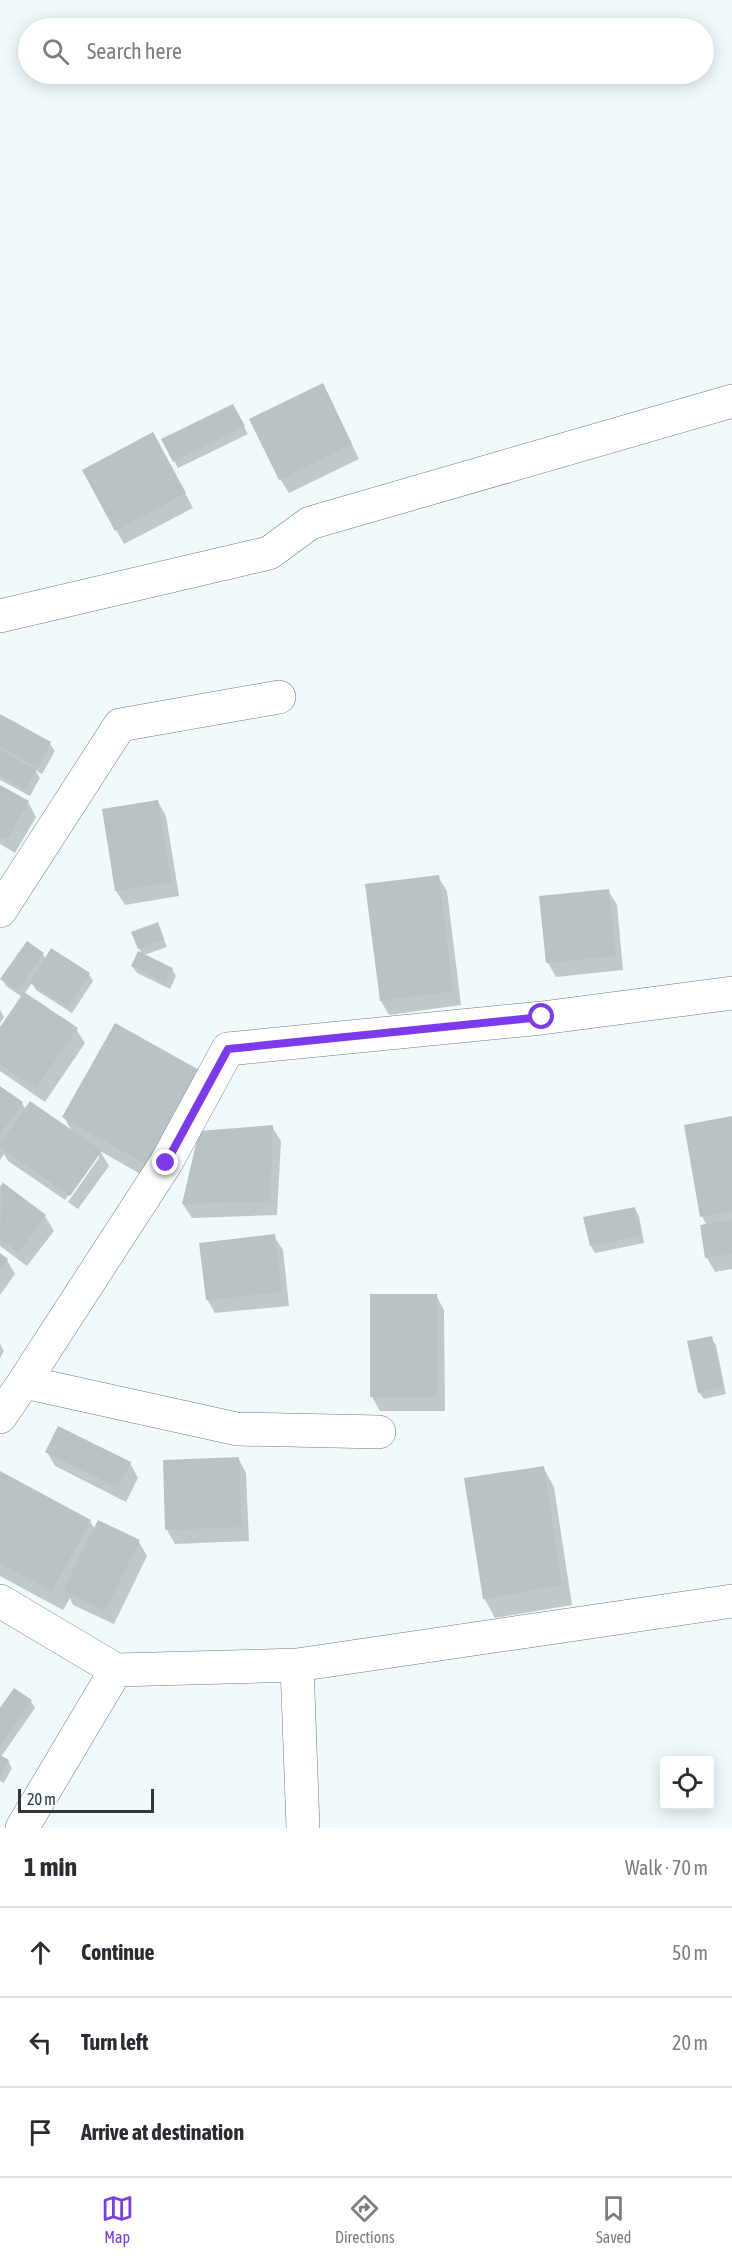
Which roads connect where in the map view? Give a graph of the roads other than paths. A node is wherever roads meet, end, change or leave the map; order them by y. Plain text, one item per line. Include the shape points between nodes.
1 (732, 400) edge
2 (0, 616) edge
3 (279, 697) dead end
4 (0, 911) edge
5 (732, 993) edge
6 (24, 1382) junction
7 (0, 1417) edge
8 (379, 1432) dead end
9 (0, 1601) edge
10 (732, 1601) edge
11 (297, 1665) junction
12 (116, 1670) junction
13 (22, 1828) edge
14 (303, 1828) edge

1 - 2 street via 310,523 269,553
3 - 4 street via 120,725
5 - 6 street via 530,1019 228,1049 166,1163
6 - 7 street
6 - 8 street via 237,1429
9 - 12 street
10 - 11 street
11 - 12 street
11 - 14 street
12 - 13 street

